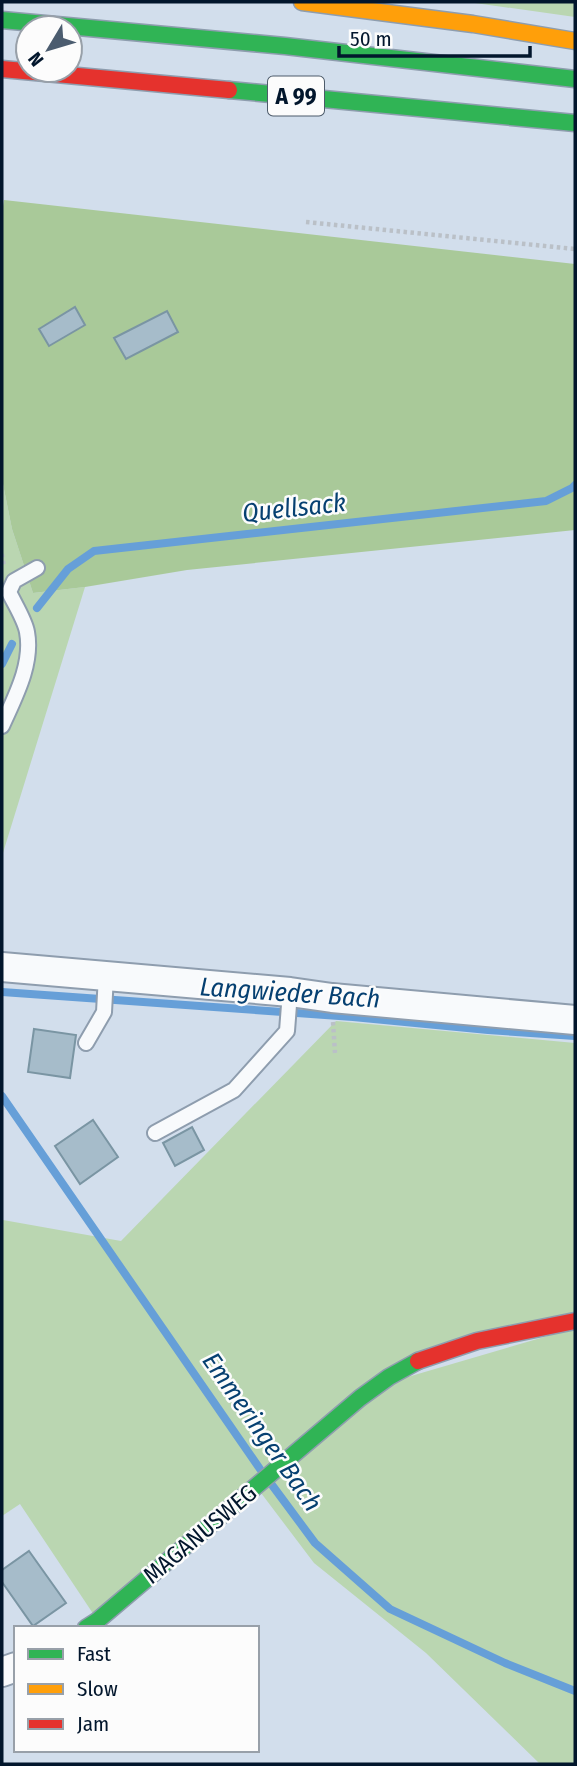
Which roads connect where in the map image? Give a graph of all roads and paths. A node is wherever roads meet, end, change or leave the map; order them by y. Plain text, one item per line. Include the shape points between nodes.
1 (302, 2) edge
2 (2, 20) edge
3 (575, 41) edge
4 (10, 69) edge
5 (575, 79) edge
6 (575, 123) edge
7 (306, 222) dead end
8 (575, 249) edge
9 (37, 568) dead end
10 (2, 726) edge
11 (2, 967) edge
12 (106, 983) junction
13 (289, 999) junction
14 (575, 1020) edge
15 (335, 1032) dead end
16 (86, 1043) dead end
17 (335, 1053) dead end
18 (155, 1133) dead end
19 (575, 1321) edge
20 (89, 1626) edge

1 - 3 main road
2 - 5 main road, A 99
4 - 6 main road, A 99
7 - 8 path
9 - 10 lane via 14,581 9,592 27,631 27,655 21,684
11 - 12 street
12 - 13 street
12 - 16 lane via 104,1012
13 - 14 street via 331,998
13 - 18 lane via 287,1031 234,1090
15 - 17 path
19 - 20 main road, MAGANUSWEG via 471,1344 419,1361 388,1378

